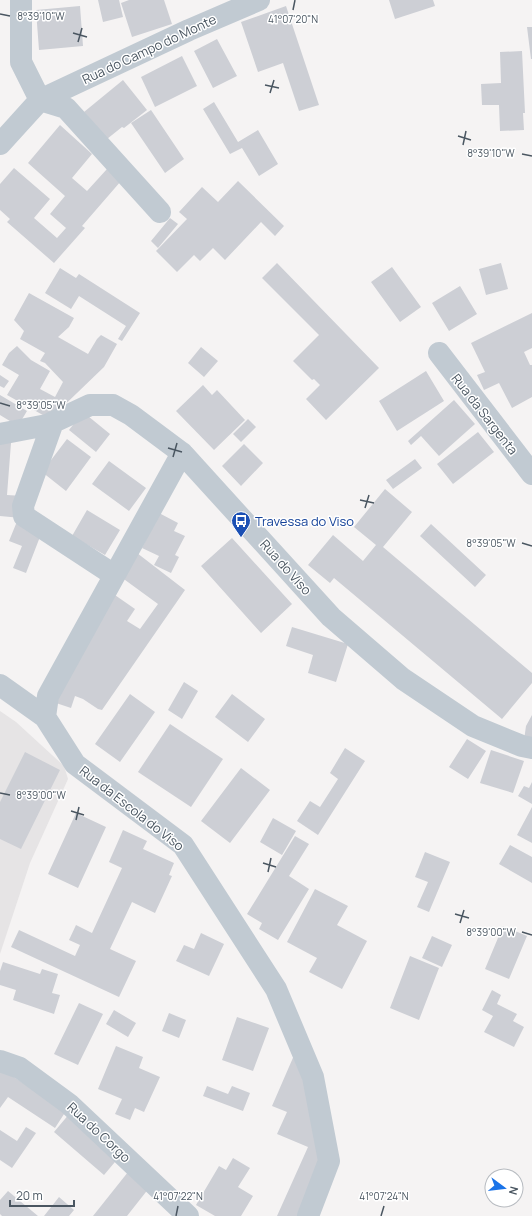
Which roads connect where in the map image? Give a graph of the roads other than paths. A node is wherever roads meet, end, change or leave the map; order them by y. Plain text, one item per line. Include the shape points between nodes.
1 (21, 0) edge
2 (259, 0) edge
3 (40, 100) junction
4 (0, 144) edge
5 (160, 212) dead end
6 (439, 353) dead end
7 (53, 422) junction
8 (0, 434) edge
9 (182, 453) junction
10 (532, 474) edge
11 (114, 575) junction
12 (0, 685) edge
13 (45, 717) junction
14 (532, 748) edge
15 (0, 1061) edge
16 (188, 1216) edge
17 (308, 1216) edge

1 - 3 street via 21,62
2 - 3 street, Rua do Campo do Monte
3 - 4 street
3 - 5 street via 66,108
6 - 10 street, Rua da Sargenta
7 - 8 street, Rua do Viso
7 - 9 street, Rua do Viso via 90,405 113,405 131,415
7 - 11 street via 23,506 24,516
9 - 11 street
9 - 14 street, Rua do Viso via 331,617 403,679 473,726
11 - 13 street via 48,696
12 - 13 street
13 - 17 street, Rua da Escola do Viso via 75,764 184,845 276,989 313,1077 329,1161
15 - 16 street, Rua do Corgo via 20,1068 69,1104

